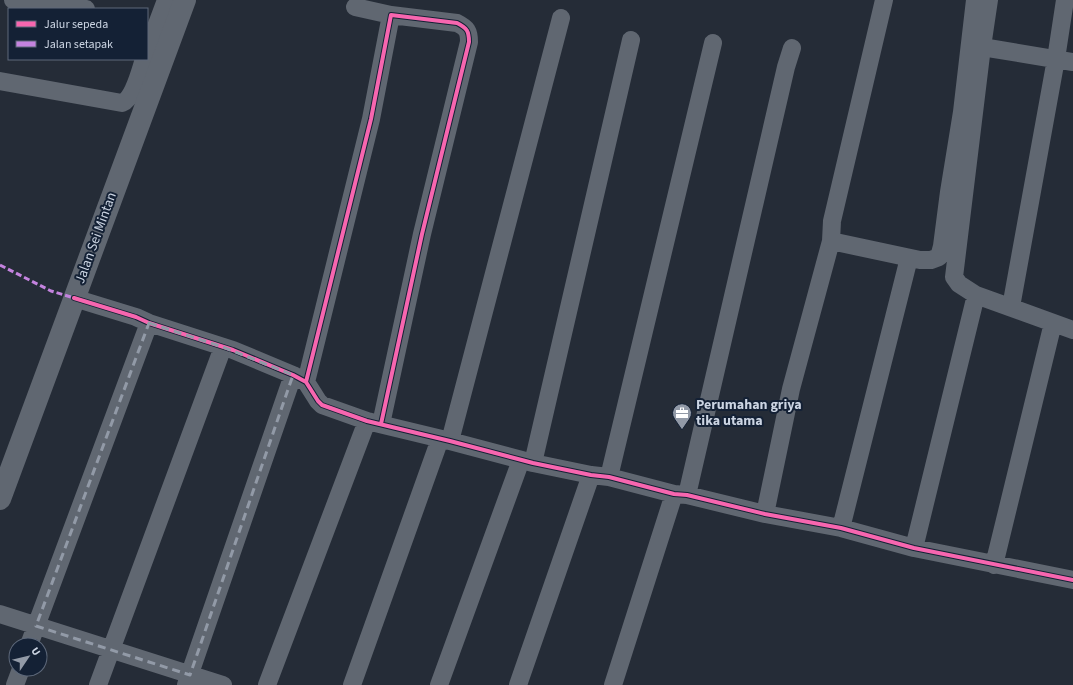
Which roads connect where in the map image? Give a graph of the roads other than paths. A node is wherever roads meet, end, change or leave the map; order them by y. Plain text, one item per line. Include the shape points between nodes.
1 (13, 0) edge
2 (166, 0) edge
3 (185, 0) edge
4 (884, 0) edge
5 (975, 0) edge
6 (989, 0) edge
7 (1065, 0) edge
8 (355, 7) dead end
9 (78, 8) edge
10 (392, 15) junction
11 (561, 18) dead end
12 (160, 20) edge
13 (631, 40) dead end
14 (713, 43) dead end
15 (982, 47) junction
16 (792, 48) dead end
17 (148, 49) edge
18 (148, 59) edge
19 (144, 60) edge
20 (148, 60) edge
21 (1065, 61) edge
22 (0, 80) edge
23 (831, 241) junction
24 (909, 258) junction
25 (976, 295) junction
26 (74, 298) junction
27 (1011, 307) junction
28 (149, 323) junction
29 (1053, 323) junction
30 (1073, 330) edge
31 (223, 347) junction
32 (299, 378) junction
33 (374, 423) junction
34 (445, 440) junction
35 (527, 461) junction
36 (591, 475) junction
37 (609, 478) junction
38 (680, 495) junction
39 (0, 499) edge
40 (765, 514) junction
41 (841, 528) junction
42 (914, 548) junction
43 (994, 565) junction
44 (1073, 579) edge
45 (0, 614) edge
46 (36, 626) junction
47 (32, 637) edge
48 (110, 649) junction
49 (188, 680) edge
50 (98, 685) edge
51 (223, 685) edge
52 (267, 685) edge
53 (352, 685) edge
54 (439, 685) edge
55 (518, 685) edge
56 (613, 685) edge

1 - 9 street
2 - 12 street
3 - 12 street, Jalan Sei Mintan
4 - 23 street via 832,221
5 - 24 street via 962,112 942,246 939,257 931,260
6 - 15 street
7 - 21 street
8 - 10 street
10 - 32 street via 371,119
10 - 33 street via 457,23 466,28 469,42
11 - 34 street
12 - 17 street
12 - 18 street, Jalan Sei Mintan
13 - 35 street
14 - 37 street
15 - 21 street
15 - 25 street via 954,277 959,284
16 - 38 street
19 - 22 street via 133,91 126,102 122,103
20 - 26 street, Jalan Sei Mintan
21 - 27 street
23 - 24 street
23 - 40 street via 791,389
24 - 41 street
25 - 27 street
25 - 42 street
26 - 28 street
26 - 39 street, Jalan Sei Mintan
27 - 29 street
28 - 31 street
28 - 46 street
29 - 30 street
29 - 43 street
31 - 32 street
31 - 48 street
32 - 33 street via 322,405
32 - 49 street
33 - 34 street
33 - 52 street
34 - 35 street
34 - 53 street
35 - 36 street
35 - 54 street
36 - 37 street
36 - 55 street
37 - 38 street
38 - 40 street
38 - 56 street
40 - 41 street
41 - 42 street
42 - 43 street
43 - 44 street
45 - 46 street
46 - 47 street
46 - 48 street
48 - 49 street
48 - 50 street
49 - 51 street

